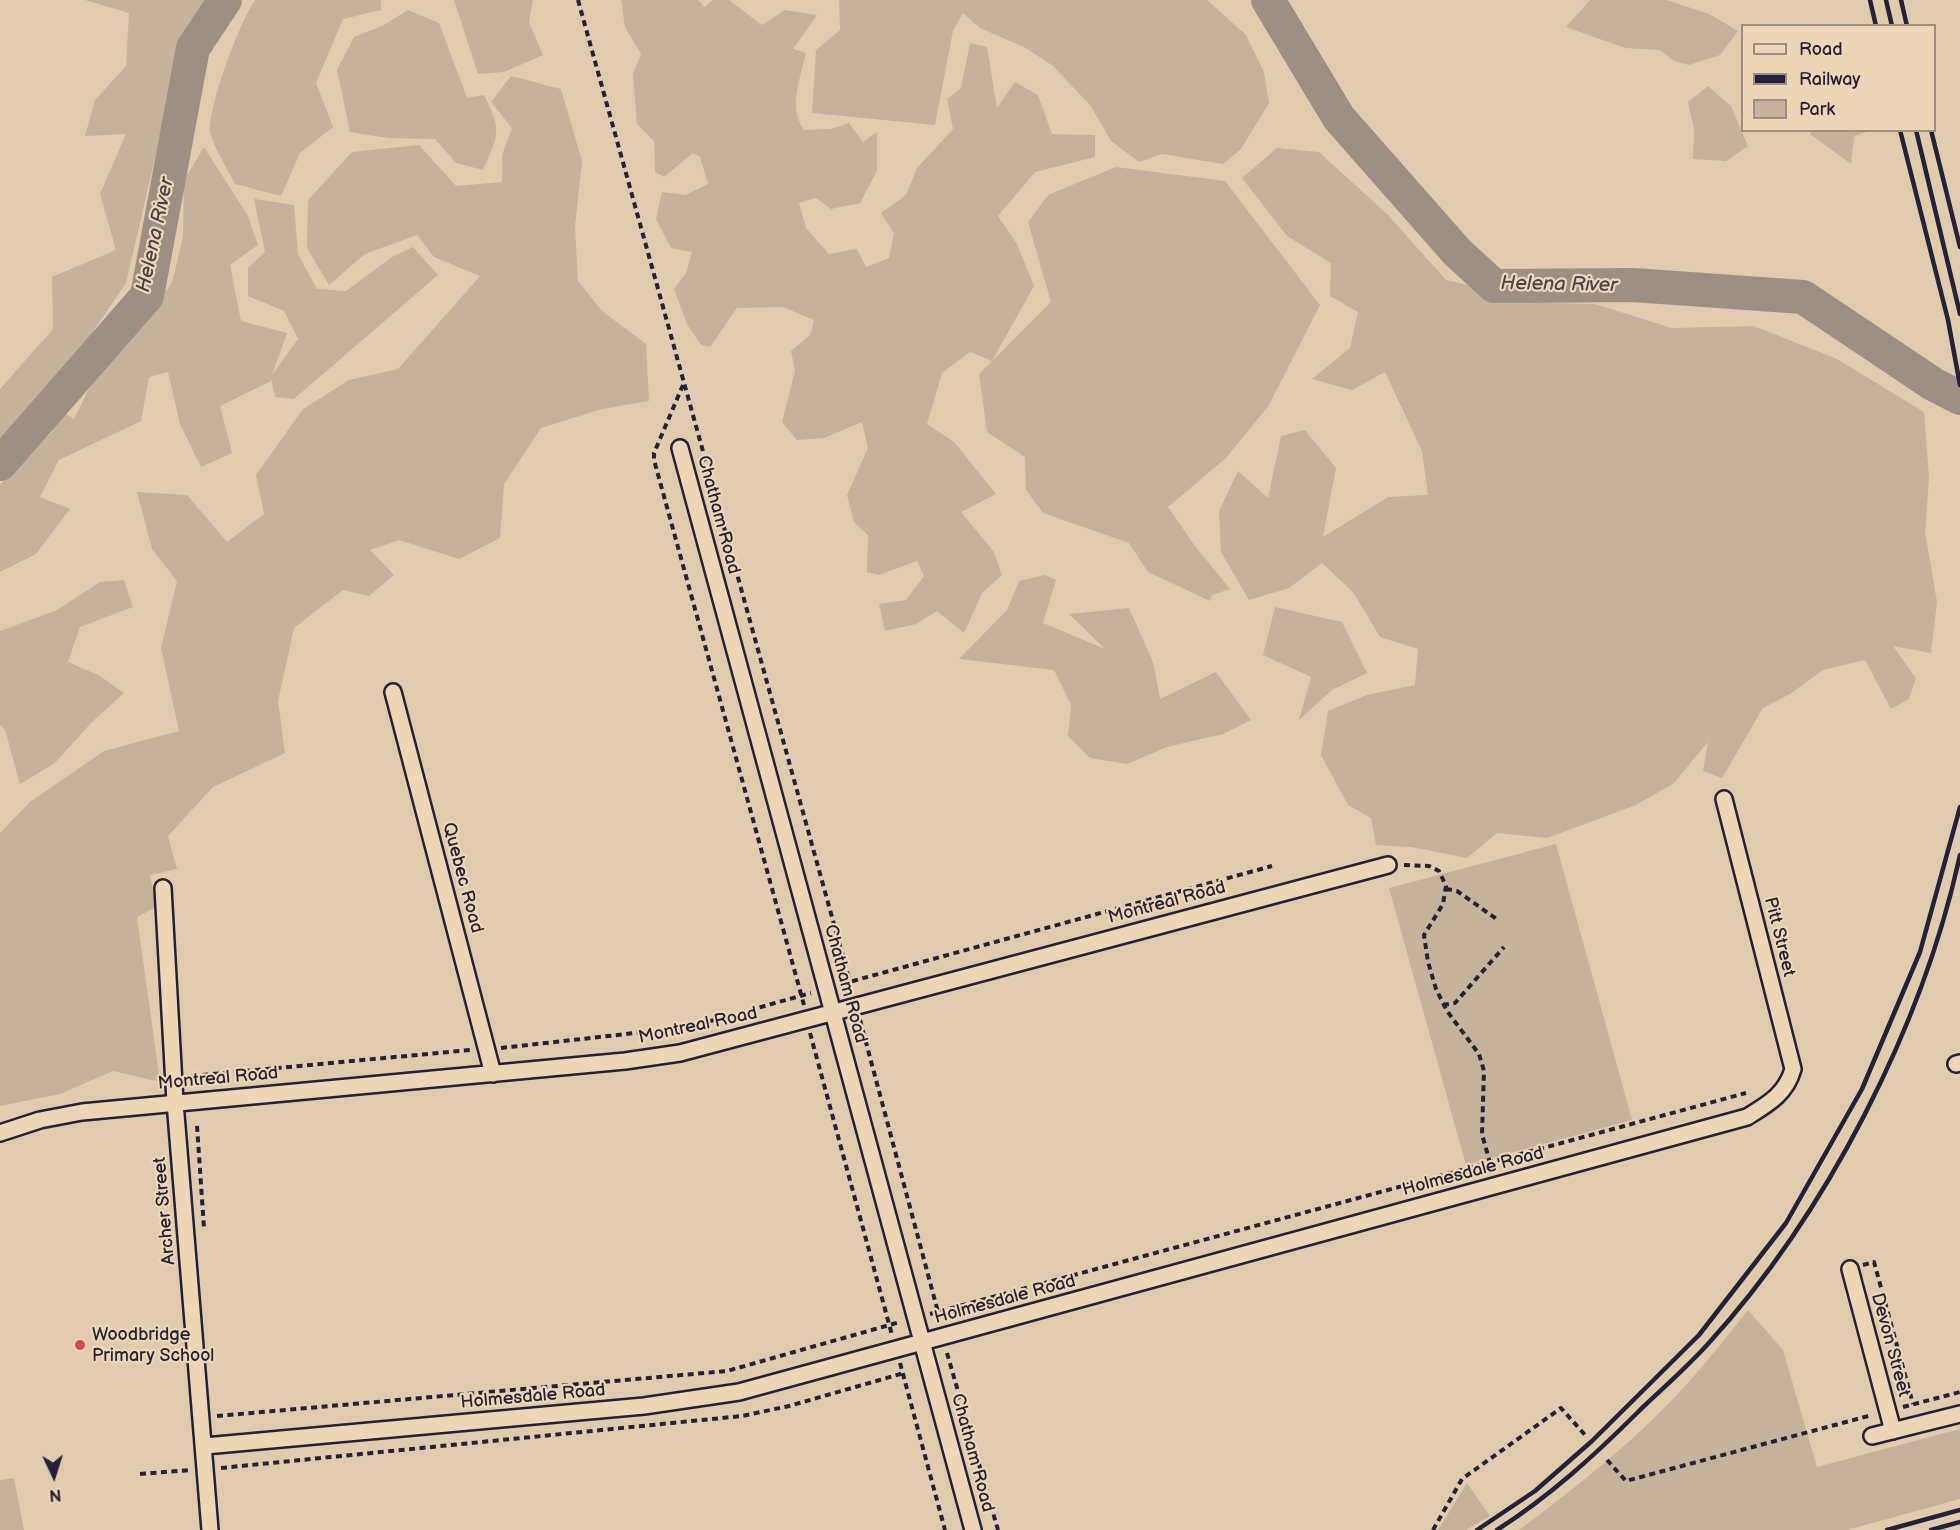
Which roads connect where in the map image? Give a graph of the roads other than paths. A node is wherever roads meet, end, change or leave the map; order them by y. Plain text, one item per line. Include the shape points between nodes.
1 (680, 448) dead end
2 (393, 692) dead end
3 (1724, 799) dead end
4 (1388, 865) road end
5 (164, 888) dead end
6 (832, 1013) junction
7 (493, 1074) junction
8 (1789, 1085) joint
9 (175, 1102) junction
10 (0, 1133) edge
11 (1850, 1269) road end
12 (921, 1343) junction
13 (1960, 1414) edge
14 (1893, 1431) junction
15 (1872, 1436) dead end
16 (205, 1446) junction
17 (210, 1530) edge
18 (973, 1530) edge

1 - 6 street, Chatham Road
2 - 7 street, Quebec Road
3 - 8 street, Pitt Street via 1793,1069
4 - 6 street, Montreal Road
5 - 9 street, Archer Street
6 - 7 street, Montreal Road via 680,1053
6 - 12 street, Chatham Road
7 - 9 street, Montreal Road
8 - 12 street, Holmesdale Road via 1747,1117
9 - 10 street, Montreal Road via 82,1112
9 - 16 street, Archer Street
11 - 14 street, Devon Street
12 - 16 street, Holmesdale Road via 697,1400
12 - 18 street, Chatham Road
13 - 14 street
14 - 15 street
16 - 17 street, Archer Street

